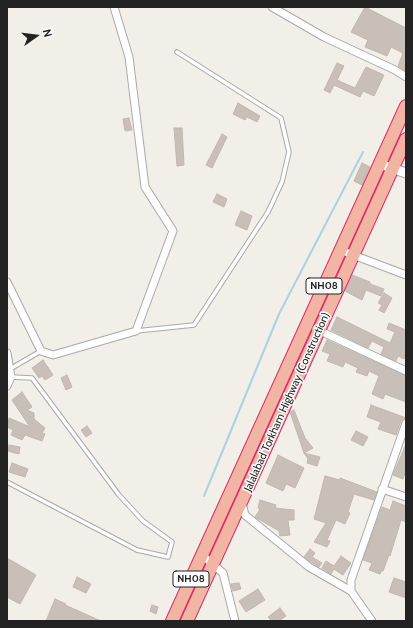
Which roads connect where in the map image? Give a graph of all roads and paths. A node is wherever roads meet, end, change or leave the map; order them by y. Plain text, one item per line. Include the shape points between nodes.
1 (114, 7) edge
2 (272, 7) edge
3 (177, 52) dead end
4 (406, 78) edge
5 (406, 106) edge
6 (406, 139) edge
7 (380, 164) junction
8 (393, 169) junction
9 (406, 173) edge
10 (340, 250) junction
11 (353, 255) junction
12 (406, 275) edge
13 (7, 282) edge
14 (306, 325) junction
15 (319, 330) junction
16 (136, 331) junction
17 (41, 351) junction
18 (7, 353) edge
19 (406, 371) edge
20 (10, 373) junction
21 (7, 386) edge
22 (406, 423) edge
23 (266, 448) junction
24 (243, 466) junction
25 (7, 482) edge
26 (382, 489) junction
27 (406, 497) edge
28 (241, 502) junction
29 (202, 555) junction
30 (213, 564) junction
31 (351, 592) junction
32 (172, 621) edge
33 (187, 621) edge
34 (235, 621) edge
35 (372, 621) edge

1 - 16 street via 129,57 145,187 173,231
2 - 4 street via 324,38 395,70
3 - 16 lane via 281,118 289,152 282,182 268,212 194,325
5 - 7 highway, NH08
6 - 8 highway, Jalalabad Torkham Highway (Construction) / NH08
7 - 8 street
7 - 10 highway, NH08
8 - 9 street
8 - 11 highway, Jalalabad Torkham Highway (Construction) / NH08
10 - 11 street
10 - 14 highway, NH08
11 - 12 street
11 - 15 highway, Jalalabad Torkham Highway (Construction) / NH08
13 - 17 street
14 - 15 street
14 - 24 highway, NH08
15 - 19 street
15 - 23 highway, Jalalabad Torkham Highway (Construction) / NH08
16 - 17 street via 53,355
17 - 20 lane
18 - 20 street
20 - 21 street
20 - 25 lane via 32,378 119,495 143,522 172,542 168,557 137,550
22 - 26 street
23 - 24 highway, NH08
23 - 28 highway, Jalalabad Torkham Highway (Construction) / NH08
24 - 29 highway, NH08
26 - 27 street
26 - 31 street via 351,580
28 - 30 highway, Jalalabad Torkham Highway (Construction) / NH08
28 - 31 street via 245,514 309,567
29 - 30 street
29 - 32 highway, NH08
30 - 33 highway, Jalalabad Torkham Highway (Construction) / NH08
30 - 34 street via 224,573
31 - 35 street

